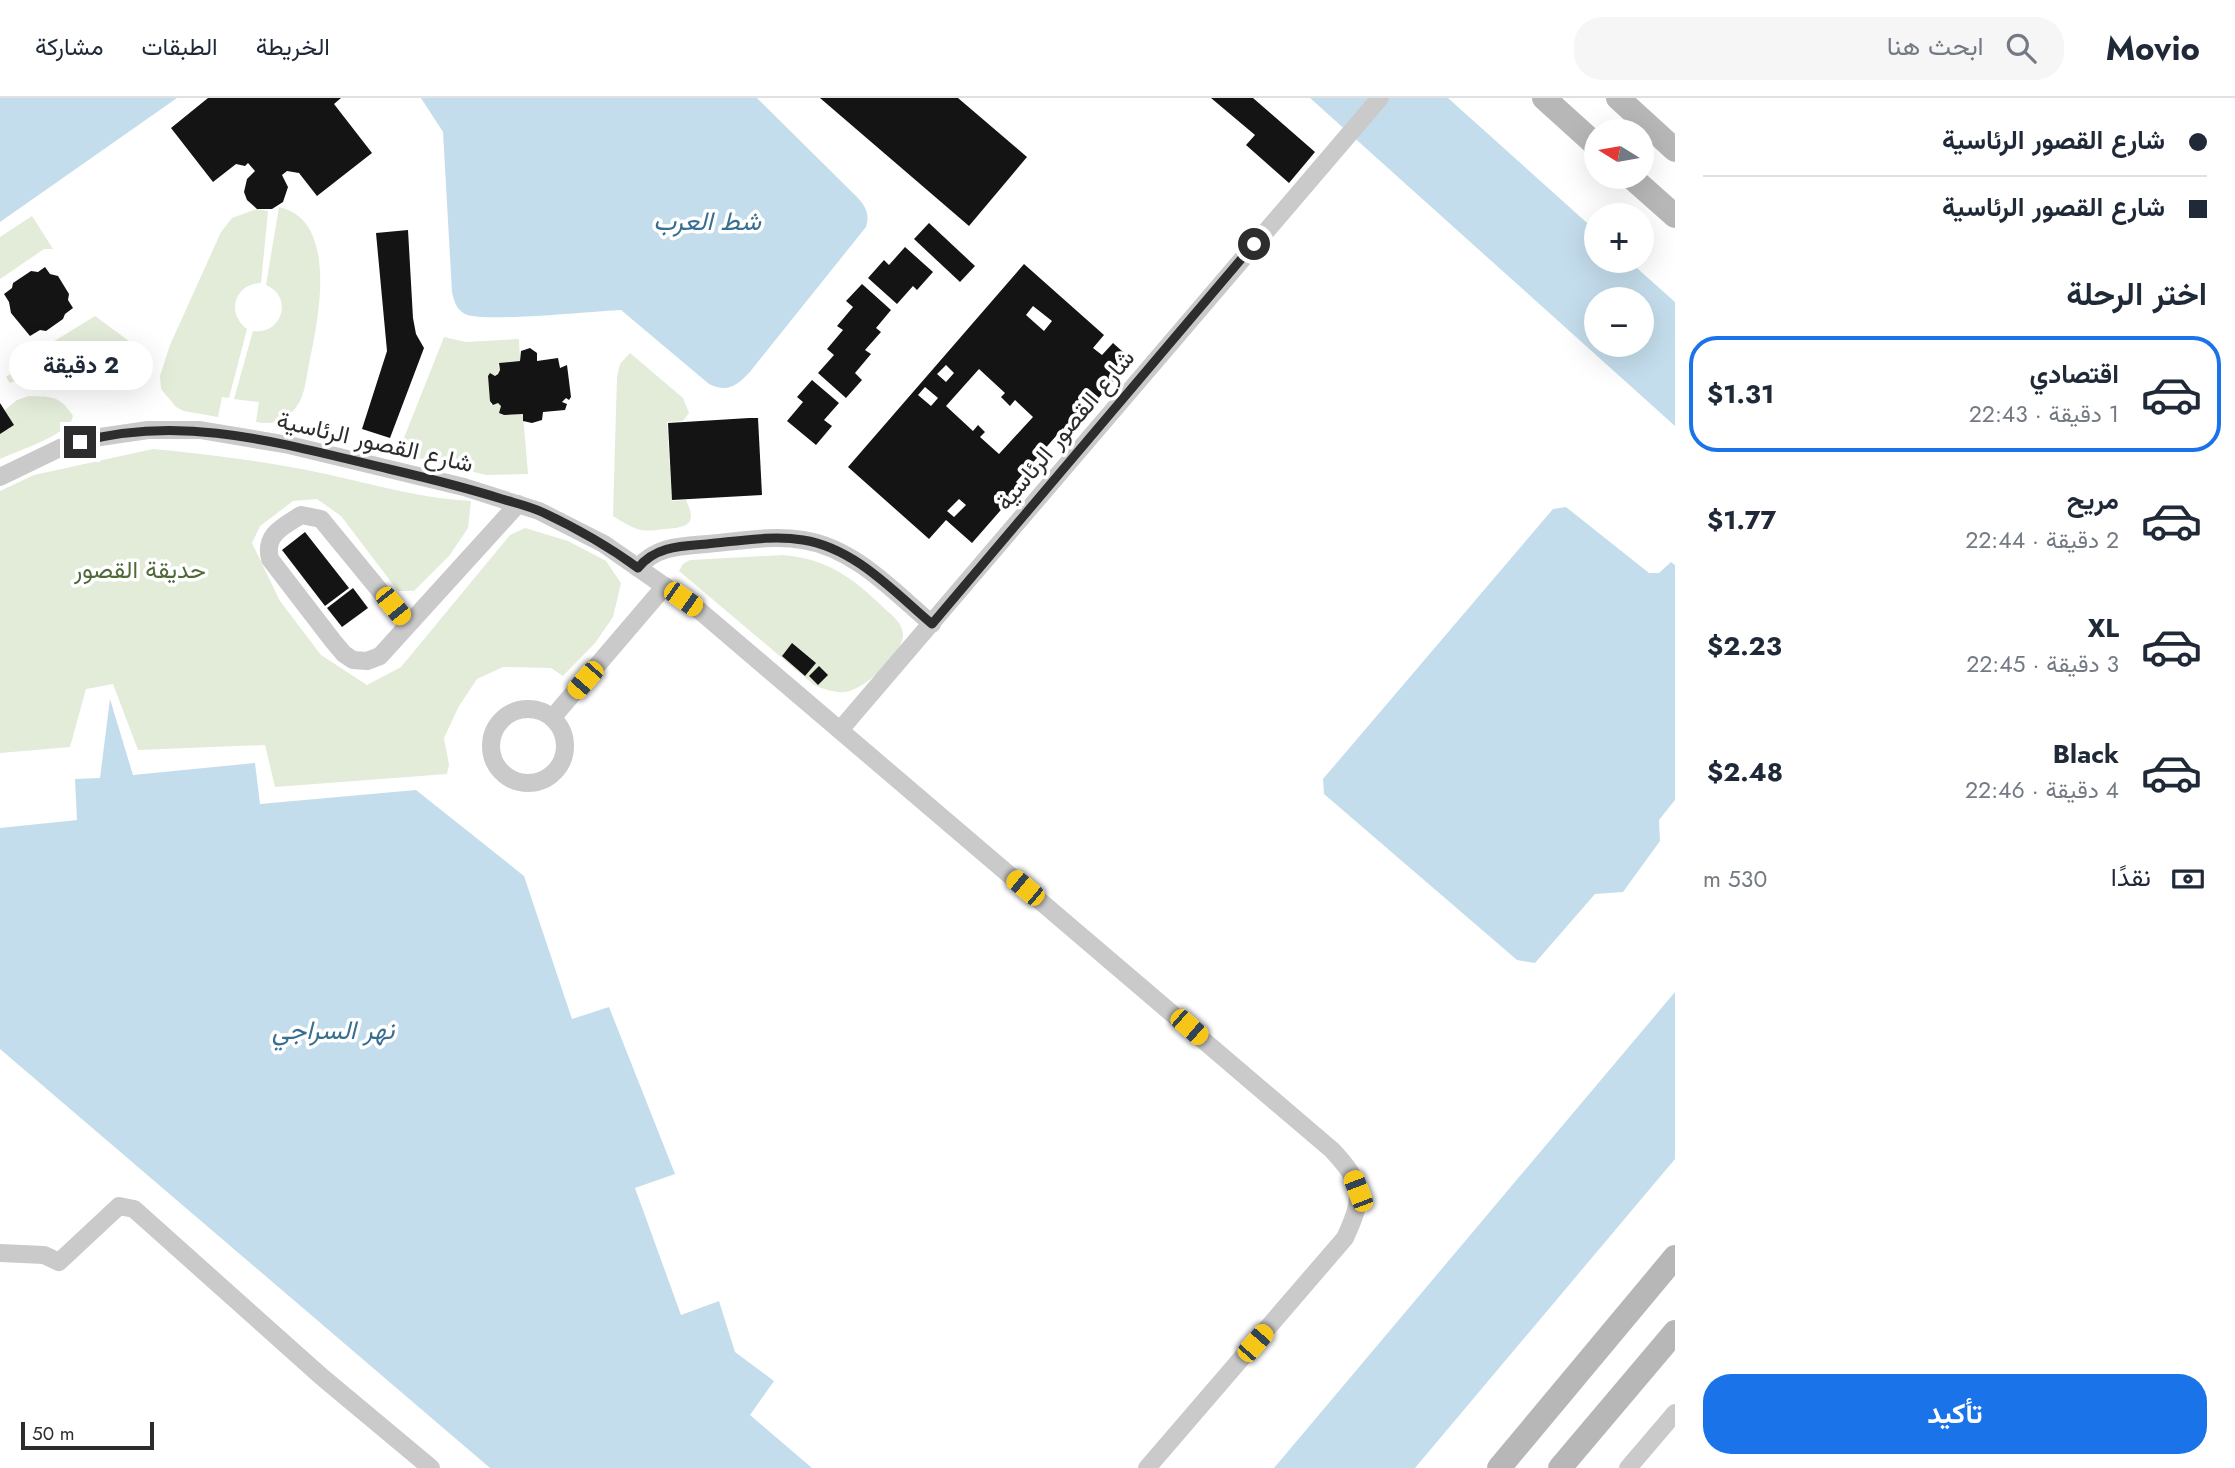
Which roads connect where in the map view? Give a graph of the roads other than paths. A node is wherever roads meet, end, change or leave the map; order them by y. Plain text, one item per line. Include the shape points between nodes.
1 (1380, 98) edge
2 (1544, 98) edge
3 (1618, 98) edge
4 (1584, 134) edge
5 (1675, 150) edge
6 (1645, 189) edge
7 (1675, 216) edge
8 (0, 477) edge
9 (518, 504) junction
10 (638, 568) junction
11 (665, 586) junction
12 (932, 624) junction
13 (408, 625) junction
14 (553, 718) junction
15 (840, 730) junction
16 (0, 1253) edge
17 (1675, 1257) edge
18 (1675, 1332) edge
19 (1675, 1413) edge
20 (431, 1468) edge
21 (1146, 1468) edge
22 (1499, 1468) edge
23 (1560, 1468) edge
24 (1628, 1468) edge

1 - 12 street, شارع القصور الرئاسية
2 - 4 main road
3 - 5 main road
6 - 7 main road
8 - 9 street, شارع القصور الرئاسية via 60,448 100,437 148,430 200,430 464,486
9 - 10 street, شارع القصور الرئاسية via 604,544
9 - 13 street
10 - 11 street, شارع القصور الرئاسية
10 - 12 street via 648,557 671,548 804,540 853,559
11 - 14 street
11 - 15 street, شارع القصور الرئاسية
12 - 15 street, شارع القصور الرئاسية
13 - 13 street via 380,656 353,660 270,559 270,540 301,514 321,519
14 - 14 street via 531,708 519,709 499,722 490,744 497,768 506,777 530,783 553,774 561,764 565,739
15 - 21 street, شارع القصور الرئاسية via 1349,1168 1358,1191 1358,1210 1345,1238
16 - 20 street via 44,1255 59,1262 119,1206 134,1209
17 - 22 main road
18 - 23 main road
19 - 24 street

